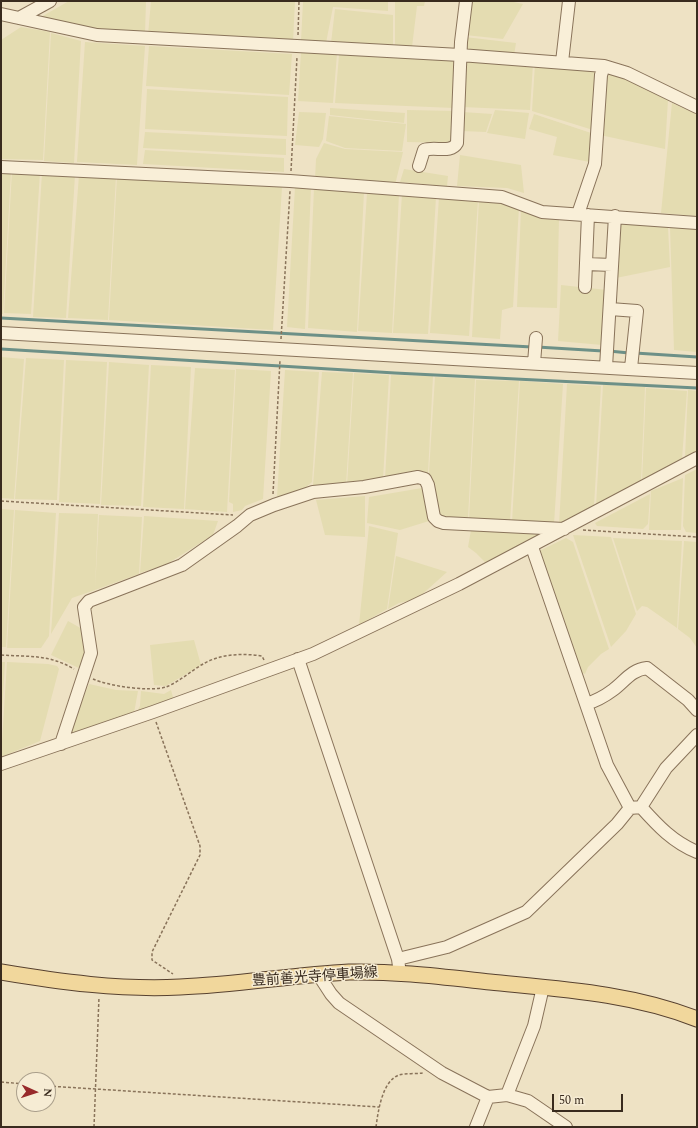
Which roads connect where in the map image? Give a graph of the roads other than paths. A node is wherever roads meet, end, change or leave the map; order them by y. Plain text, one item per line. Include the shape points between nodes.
1 (50, 1) edge
2 (466, 1) edge
3 (569, 1) edge
4 (1, 14) edge
5 (19, 18) junction
6 (460, 55) junction
7 (562, 62) junction
8 (604, 66) junction
9 (697, 107) edge
10 (419, 166) dead end
11 (1, 167) edge
12 (583, 215) junction
13 (615, 216) junction
14 (697, 222) edge
15 (586, 264) junction
16 (612, 265) junction
17 (585, 286) dead end
18 (610, 309) junction
19 (1, 333) edge
20 (607, 356) junction
21 (632, 368) junction
22 (697, 372) edge
23 (697, 458) edge
24 (564, 529) junction
25 (532, 547) junction
26 (298, 659) junction
27 (586, 704) junction
28 (697, 710) edge
29 (697, 735) edge
30 (61, 744) junction
31 (1, 764) edge
32 (635, 807) junction
33 (697, 852) edge
34 (398, 959) junction
35 (1, 972) edge
36 (318, 974) junction
37 (400, 974) junction
38 (543, 987) junction
39 (697, 1019) edge
40 (506, 1095) junction
41 (488, 1097) junction
42 (476, 1127) edge
43 (566, 1127) edge

1 - 5 street
2 - 6 street
3 - 7 street
4 - 5 street
5 - 6 street via 98,35
6 - 7 street
6 - 10 street via 457,143 451,149 424,150
7 - 8 street
8 - 9 street via 634,76
8 - 12 street via 601,75 595,164
11 - 12 street via 290,181 502,197 542,212
12 - 13 street
12 - 15 street
13 - 14 street
13 - 16 street
15 - 16 street
15 - 17 street
16 - 18 street
18 - 20 street
18 - 21 street via 637,311
19 - 20 street via 535,348
20 - 21 street
21 - 22 street
23 - 24 street
24 - 25 street
24 - 30 street via 438,521 434,517 428,485 425,479 418,477 364,487 313,492 274,505 250,516 182,565 89,601 84,607 91,653
25 - 26 street via 387,620
25 - 27 street
26 - 30 street
26 - 34 street
27 - 28 street via 613,690 630,674 647,668
27 - 32 street via 607,765
29 - 32 street
30 - 31 street
32 - 33 street via 684,847
32 - 34 street via 526,912 447,947
34 - 37 street
35 - 36 main road, 豊前善光寺停車場線 via 100,985 179,987
36 - 37 main road, 豊前善光寺停車場線
36 - 41 street via 340,1003 434,1068
37 - 38 main road, 豊前善光寺停車場線
38 - 39 main road, 豊前善光寺停車場線 via 637,1000
38 - 40 street via 534,1026
40 - 41 street
40 - 43 street via 528,1101
41 - 42 street

